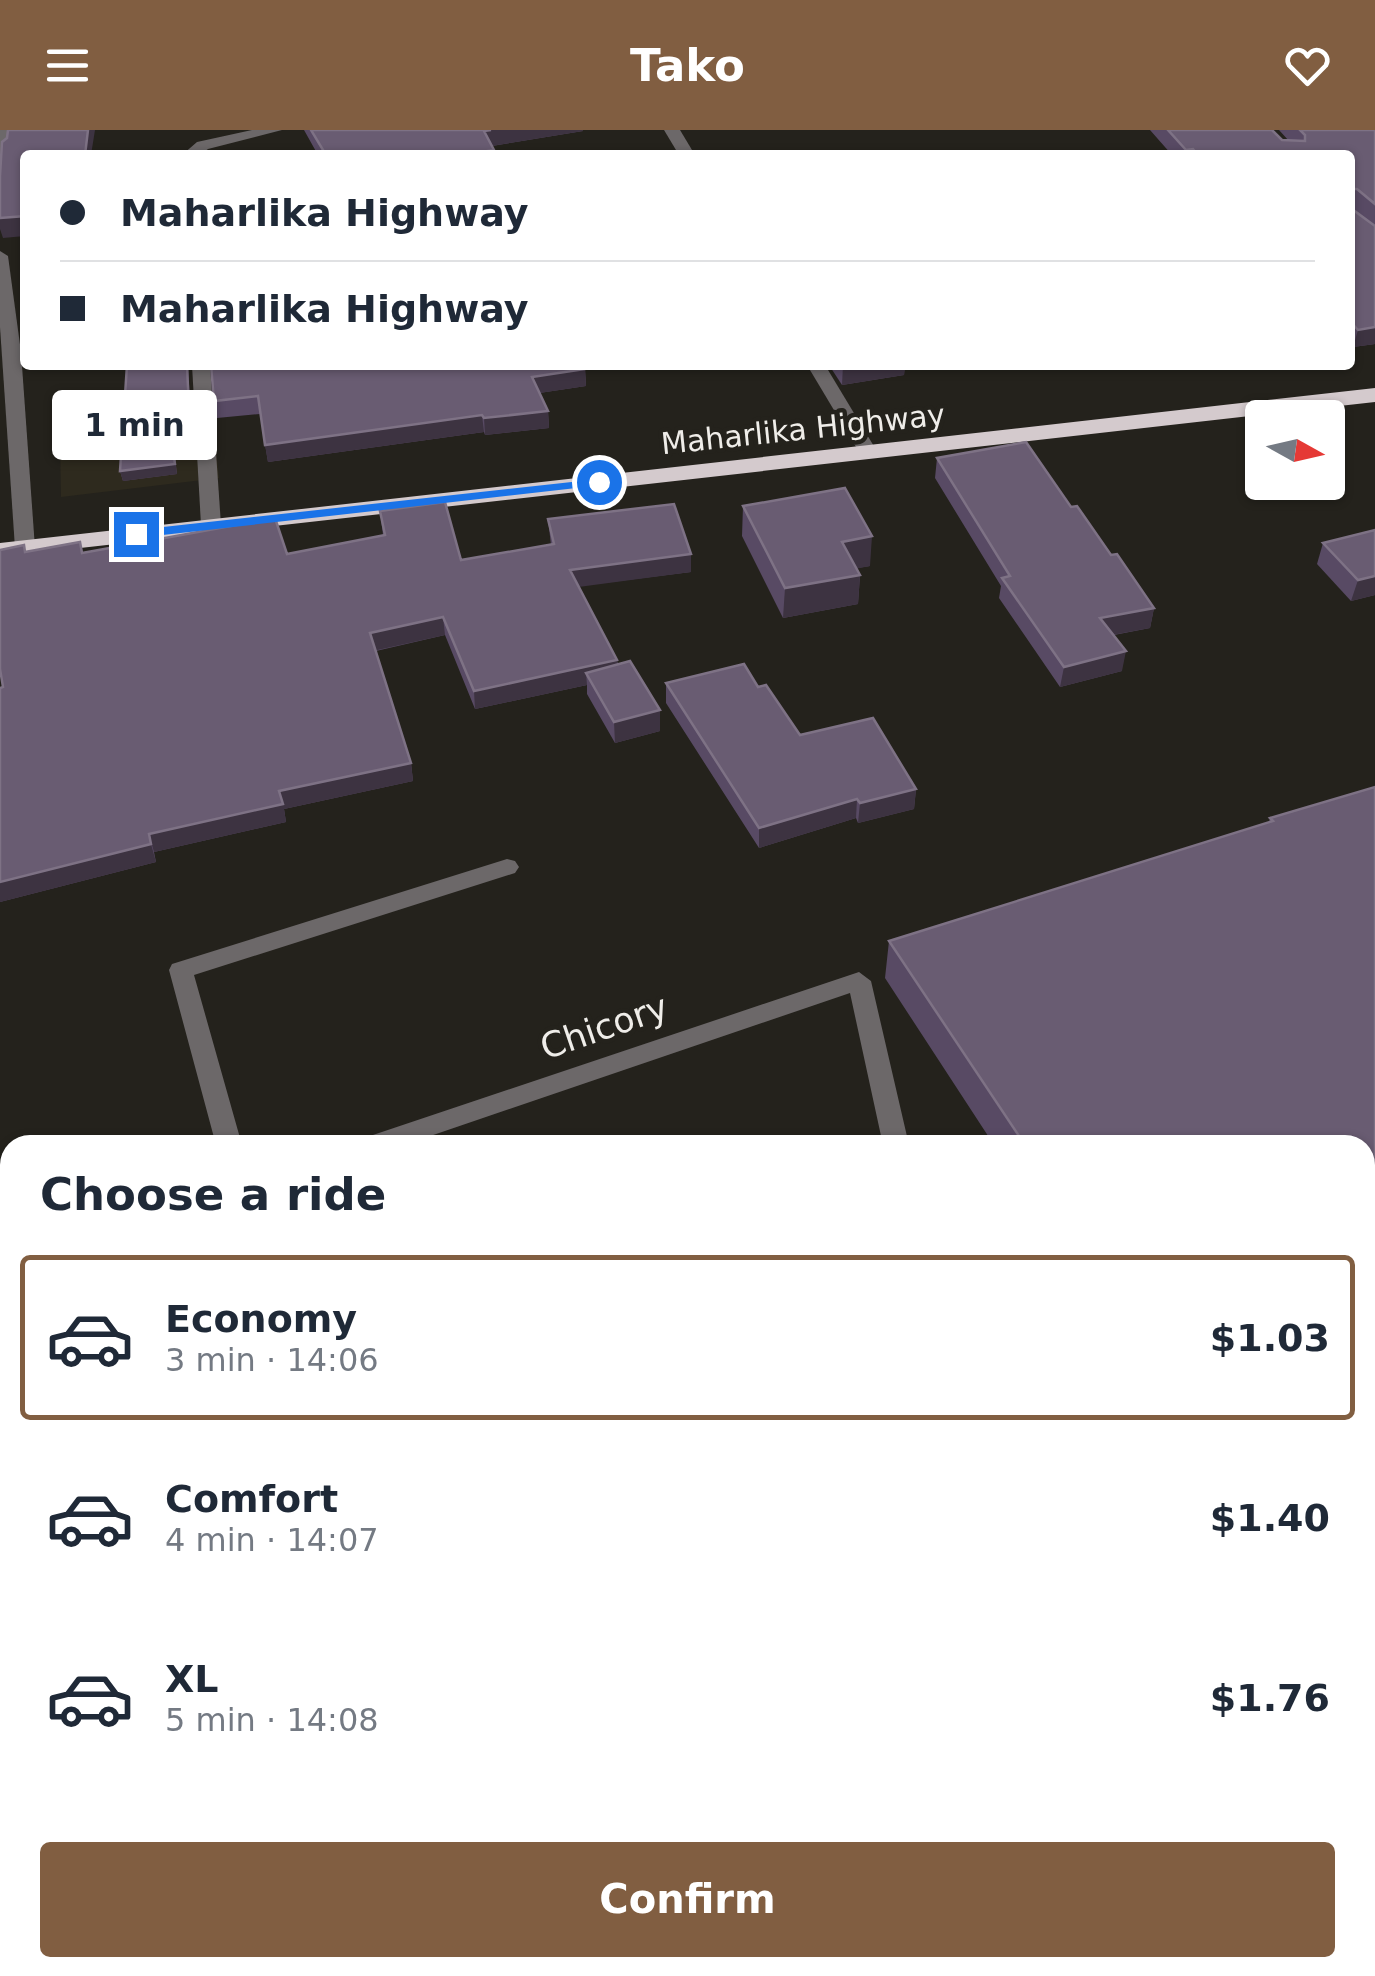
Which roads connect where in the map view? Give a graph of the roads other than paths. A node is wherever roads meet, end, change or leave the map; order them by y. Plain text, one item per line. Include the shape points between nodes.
1 (5, 130) edge
2 (274, 130) edge
3 (196, 150) edge
4 (0, 157) edge
5 (0, 256) edge
6 (201, 370) edge
7 (819, 370) edge
8 (1375, 395) edge
9 (869, 452) junction
10 (211, 525) junction
11 (25, 548) junction
12 (0, 550) edge
13 (506, 866) dead end
14 (225, 1135) edge
15 (403, 1135) edge
16 (894, 1135) edge

1 - 4 street
2 - 3 street
5 - 11 street
6 - 10 street
7 - 9 street
8 - 9 highway, Maharlika Highway
9 - 10 highway, Maharlika Highway
10 - 11 highway, Maharlika Highway
11 - 12 highway, Maharlika Highway
13 - 14 street via 181,970
15 - 16 street, Chicory via 859,981

